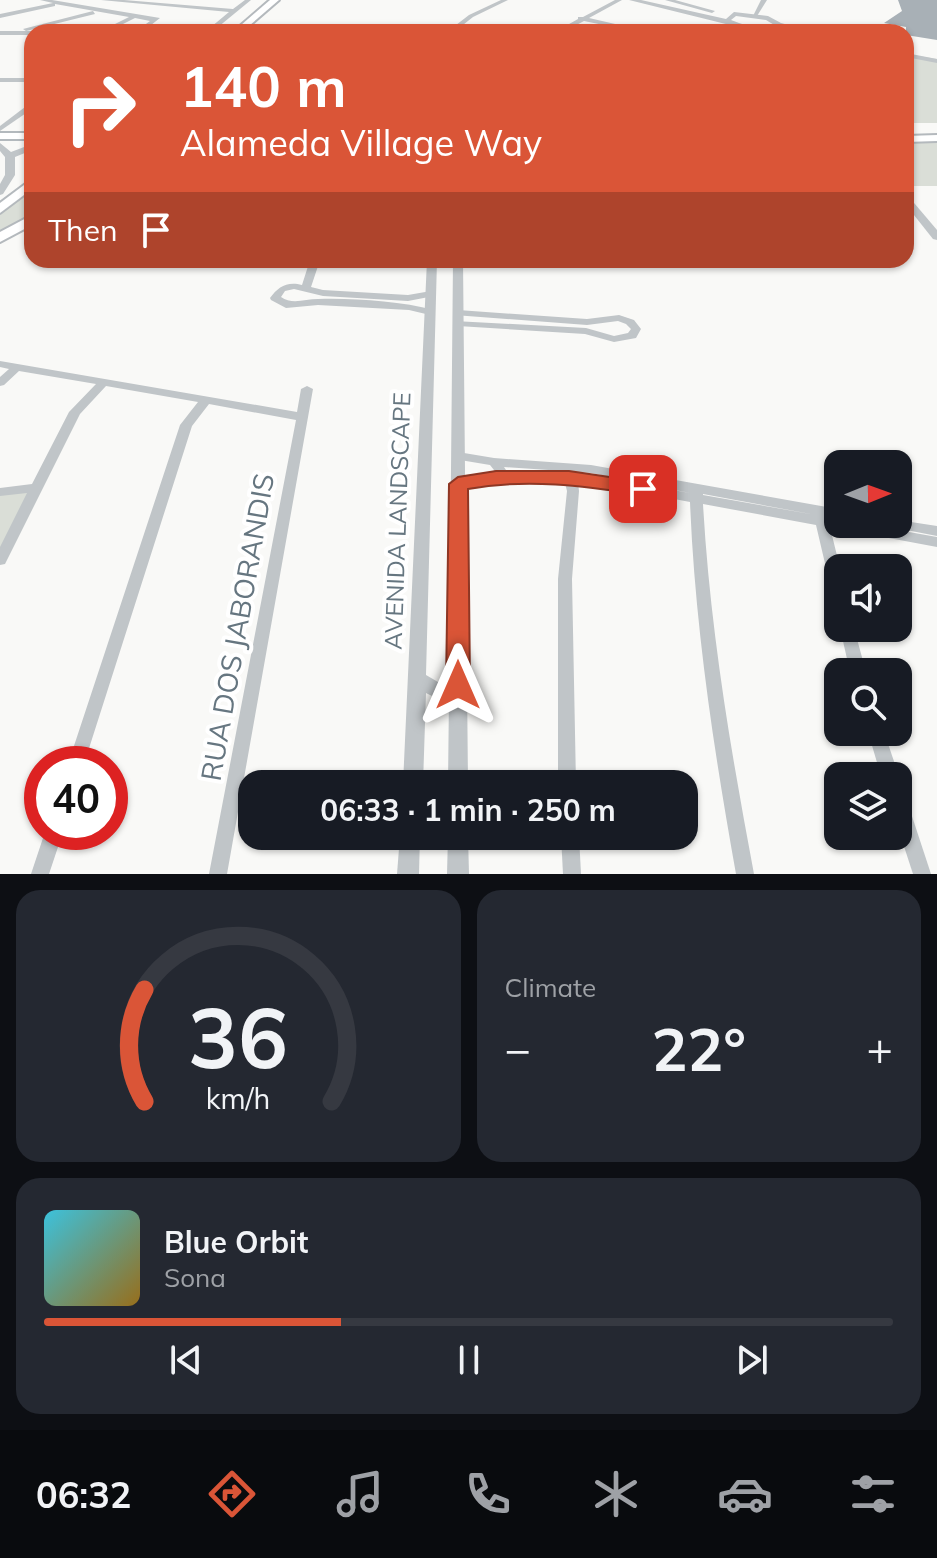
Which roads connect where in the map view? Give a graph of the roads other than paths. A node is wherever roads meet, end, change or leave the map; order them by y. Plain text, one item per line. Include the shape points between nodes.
1 (43, 0) edge
2 (104, 0) edge
3 (182, 0) edge
4 (248, 0) edge
5 (275, 0) edge
6 (505, 0) edge
7 (619, 0) edge
8 (632, 0) edge
9 (654, 0) edge
10 (668, 0) edge
11 (764, 0) edge
12 (56, 4) junction
13 (170, 4) edge
14 (234, 11) junction
15 (712, 11) junction
16 (100, 12) junction
17 (750, 12) junction
18 (0, 16) edge
19 (132, 16) junction
20 (580, 18) junction
21 (157, 19) junction
22 (727, 21) junction
23 (55, 24) edge
24 (118, 24) edge
25 (150, 24) edge
26 (218, 24) edge
27 (246, 24) edge
28 (460, 24) edge
29 (571, 24) edge
30 (609, 24) edge
31 (735, 24) edge
32 (770, 24) edge
33 (24, 31) edge
34 (0, 33) edge
35 (914, 55) edge
36 (937, 59) edge
37 (0, 80) edge
38 (24, 80) edge
39 (24, 112) edge
40 (0, 129) edge
41 (914, 129) edge
42 (937, 129) edge
43 (0, 136) edge
44 (24, 138) edge
45 (937, 138) edge
46 (914, 139) edge
47 (24, 141) edge
48 (24, 145) edge
49 (0, 146) edge
50 (10, 156) junction
51 (0, 192) edge
52 (24, 193) edge
53 (0, 209) edge
54 (914, 209) edge
55 (24, 224) edge
56 (937, 237) edge
57 (0, 238) edge
58 (312, 268) edge
59 (432, 268) edge
60 (458, 268) edge
61 (306, 287) junction
62 (431, 294) junction
63 (369, 300) junction
64 (430, 312) junction
65 (458, 318) junction
66 (510, 321) junction
67 (0, 364) edge
68 (17, 367) junction
69 (104, 382) junction
70 (0, 383) edge
71 (307, 389) dead end
72 (206, 400) junction
73 (302, 417) junction
74 (458, 456) junction
75 (494, 462) junction
76 (568, 472) junction
77 (496, 477) junction
78 (458, 484) junction
79 (35, 488) junction
80 (0, 492) edge
81 (696, 493) junction
82 (821, 516) junction
83 (824, 516) edge
84 (912, 527) edge
85 (937, 531) edge
86 (937, 542) edge
87 (830, 554) edge
88 (0, 560) edge
89 (418, 680) junction
90 (458, 685) junction
91 (82, 746) edge
92 (414, 770) edge
93 (458, 770) edge
94 (567, 770) edge
95 (912, 844) edge
96 (48, 850) edge
97 (409, 850) edge
98 (458, 850) edge
99 (571, 850) edge
100 (40, 874) edge
101 (218, 874) edge
102 (408, 874) edge
103 (458, 874) edge
104 (572, 874) edge
105 (745, 874) edge
106 (922, 874) edge

1 - 12 street
2 - 13 street
3 - 13 street
4 - 14 street
5 - 27 main road
6 - 28 street
7 - 20 street
8 - 22 street
9 - 15 street
10 - 15 street
11 - 17 street
12 - 16 street
12 - 18 street
13 - 14 street
13 - 21 street
14 - 26 street
15 - 17 street
16 - 19 street
16 - 23 street
17 - 22 street
17 - 32 street
19 - 21 street
19 - 24 street
20 - 29 street
20 - 30 street
21 - 25 street
22 - 31 street
33 - 34 street
35 - 36 street
37 - 38 street
39 - 40 street
41 - 42 main road
43 - 44 main road
45 - 46 main road
47 - 49 main road
48 - 50 street
49 - 50 street
50 - 51 street via 10,175
52 - 53 main road
54 - 56 street
55 - 57 main road
58 - 61 street
59 - 62 street, AVENIDA LANDSCAPE
60 - 65 street
61 - 63 street
61 - 63 street via 282,289 275,298 286,305
62 - 63 street
62 - 64 street, AVENIDA LANDSCAPE
63 - 64 street
64 - 65 street
64 - 89 street, AVENIDA LANDSCAPE
65 - 66 street
65 - 74 street
66 - 66 street via 614,339 632,336 636,329 619,318
67 - 68 street
68 - 69 street
68 - 70 street
69 - 72 street
69 - 79 street via 75,412
71 - 73 street, RUA DOS JABORANDIS
72 - 73 street
72 - 91 street via 186,425
73 - 101 street, RUA DOS JABORANDIS
74 - 75 street
74 - 78 street
75 - 76 street
75 - 77 street via 500,470
76 - 77 street
76 - 81 street
76 - 94 street via 573,491 565,579
77 - 78 street
78 - 90 street
79 - 80 street
79 - 88 street
81 - 82 street
81 - 105 street via 714,680
82 - 83 street
82 - 86 street
82 - 87 street
84 - 85 street
89 - 90 street via 432,689
89 - 92 street, AVENIDA LANDSCAPE
90 - 93 street
95 - 106 street
96 - 100 street
97 - 102 street
98 - 103 street
99 - 104 street

